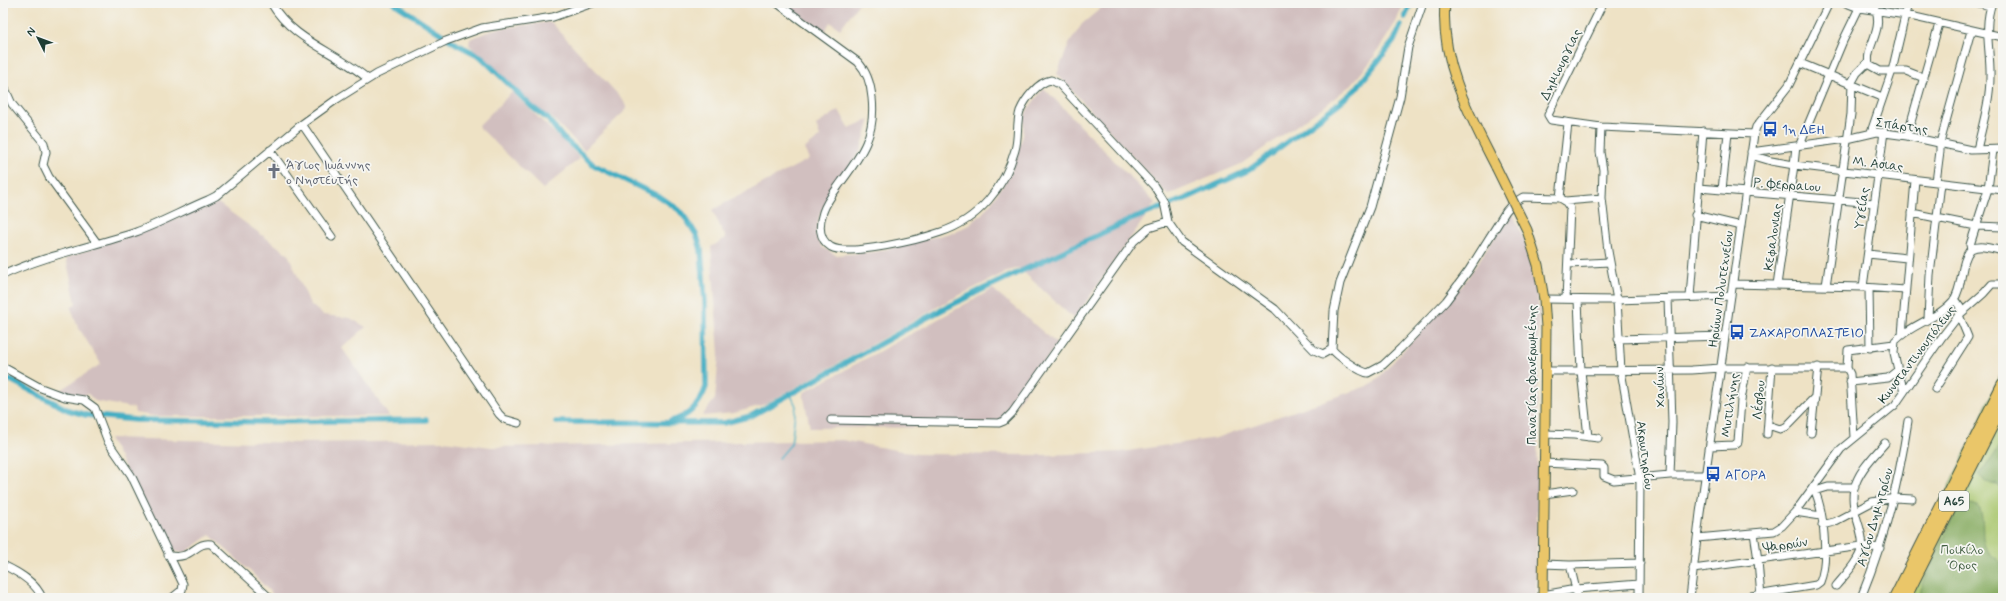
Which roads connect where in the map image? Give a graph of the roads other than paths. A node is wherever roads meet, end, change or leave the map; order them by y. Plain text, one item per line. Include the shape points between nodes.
1 (271, 3) edge
2 (593, 3) edge
3 (777, 3) edge
4 (1423, 3) edge
5 (1445, 3) edge
6 (1603, 3) edge
7 (1829, 3) edge
8 (1846, 3) edge
9 (1908, 3) edge
10 (1979, 3) edge
11 (1991, 5) edge
12 (1859, 8) junction
13 (1876, 10) junction
14 (1906, 15) junction
15 (1939, 24) junction
16 (1971, 31) junction
17 (1988, 34) junction
18 (2003, 37) edge
19 (1868, 62) junction
20 (1800, 63) junction
21 (1892, 71) junction
22 (1829, 75) junction
23 (1924, 78) junction
24 (368, 79) junction
25 (3, 84) edge
26 (1853, 85) junction
27 (1882, 97) junction
28 (1568, 123) junction
29 (302, 124) junction
30 (1601, 127) junction
31 (1703, 131) junction
32 (1871, 132) junction
33 (1884, 132) junction
34 (1728, 133) junction
35 (1754, 134) junction
36 (1907, 136) junction
37 (1847, 138) junction
38 (1940, 143) junction
39 (1798, 145) junction
40 (2003, 149) edge
41 (270, 150) junction
42 (1977, 150) junction
43 (1993, 150) junction
44 (1751, 153) junction
45 (1794, 165) junction
46 (1843, 171) junction
47 (1878, 175) junction
48 (1915, 180) junction
49 (1939, 182) junction
50 (1699, 188) junction
51 (1988, 189) junction
52 (1722, 190) junction
53 (2003, 190) edge
54 (1746, 193) junction
55 (1790, 196) junction
56 (1602, 198) junction
57 (1563, 200) junction
58 (1839, 200) junction
59 (1874, 203) junction
60 (1912, 213) junction
61 (1695, 215) junction
62 (1937, 219) junction
63 (1168, 222) junction
64 (1741, 226) junction
65 (1976, 226) junction
66 (2003, 227) edge
67 (332, 237) dead end
68 (97, 243) junction
69 (1971, 249) junction
70 (2003, 251) edge
71 (1868, 254) junction
72 (1907, 258) junction
73 (1610, 262) junction
74 (1569, 264) junction
75 (3, 274) edge
76 (1733, 284) junction
77 (2003, 284) edge
78 (1777, 285) junction
79 (1826, 286) junction
80 (1866, 288) junction
81 (1905, 290) junction
82 (1731, 296) junction
83 (1690, 297) junction
84 (1668, 298) junction
85 (1544, 299) junction
86 (1566, 300) junction
87 (1578, 300) junction
88 (1617, 300) junction
89 (1954, 300) junction
90 (1959, 315) junction
91 (1928, 319) junction
92 (1902, 335) junction
93 (1725, 336) junction
94 (1618, 339) junction
95 (1670, 339) junction
96 (1894, 344) junction
97 (1870, 348) junction
98 (1332, 349) junction
99 (3, 367) edge
100 (1747, 367) junction
101 (1772, 367) junction
102 (1818, 367) junction
103 (1721, 368) junction
104 (1847, 368) junction
105 (1670, 370) junction
106 (1898, 370) junction
107 (1581, 371) junction
108 (1621, 371) junction
109 (1545, 372) junction
110 (1850, 382) junction
111 (2003, 384) edge
112 (1935, 389) dead end
113 (1904, 392) junction
114 (1816, 397) junction
115 (2003, 404) edge
116 (831, 420) dead end
117 (1908, 421) dead end
118 (518, 423) dead end
119 (1768, 425) junction
120 (1811, 433) dead end
121 (1544, 434) junction
122 (1767, 434) dead end
123 (1588, 437) junction
124 (1854, 437) junction
125 (1598, 438) dead end
126 (1885, 443) dead end
127 (1710, 446) junction
128 (1544, 463) junction
129 (1670, 475) junction
130 (1707, 475) junction
131 (1640, 479) junction
132 (1854, 487) junction
133 (1814, 489) junction
134 (1573, 490) dead end
135 (1544, 494) junction
136 (1895, 498) junction
137 (1912, 499) dead end
138 (1854, 511) junction
139 (1795, 512) junction
140 (1821, 516) junction
141 (1822, 525) junction
142 (1754, 533) junction
143 (1697, 538) junction
144 (1862, 546) junction
145 (1880, 548) junction
146 (1824, 551) junction
147 (168, 555) junction
148 (1758, 560) junction
149 (1640, 563) junction
150 (1543, 564) junction
151 (3, 565) edge
152 (1570, 565) junction
153 (1693, 569) junction
154 (1638, 584) junction
155 (1836, 586) dead end
156 (1576, 589) junction
157 (1543, 596) edge
158 (1761, 596) edge
159 (1862, 596) dead end
160 (42, 598) edge
161 (172, 598) edge
162 (270, 598) edge
163 (1578, 598) edge
164 (1639, 598) edge
165 (1690, 598) edge
166 (1739, 598) edge
167 (1895, 598) edge
168 (1905, 598) edge

1 - 24 street via 293,29 326,52 351,64
2 - 24 street via 553,17 488,27 450,40
3 - 63 street via 858,62 866,71 871,90 872,120 866,145 858,160 829,198 820,224 820,232 832,247 863,249 912,240 947,230 971,217 991,197 1005,176 1015,150 1020,110 1041,83 1051,80 1059,84 1154,186 1165,206
4 - 98 street via 1408,47 1400,97 1370,207 1340,283 1334,311
5 - 85 main road, Παναγίας Φανερωμένης, bridge via 1447,44 1458,88 1527,230 1538,265
6 - 28 street, Δημιουργιας via 1548,115 1551,120
7 - 20 street, Ηρώων Πολυτεχνείου
8 - 12 street
9 - 14 street
10 - 11 street
11 - 17 street
12 - 13 street
12 - 22 street, Κεφαλονιας
13 - 14 street
13 - 19 street via 1878,28 1871,44
14 - 15 street
14 - 21 street
15 - 16 street
15 - 23 street
16 - 17 street
16 - 38 street
17 - 18 street
17 - 42 street via 1989,93
19 - 21 street via 1871,67 1880,71
19 - 26 street via 1854,78
20 - 22 street
20 - 35 street, Ηρώων Πολυτεχνείου via 1789,85 1756,127
21 - 23 street via 1906,71
21 - 27 street
22 - 26 street
22 - 39 street, Κεφαλονιας
23 - 36 street
24 - 29 street
25 - 68 street via 12,104 44,143 46,152 43,165 49,177
26 - 27 street
26 - 37 street
27 - 32 street
28 - 30 street
28 - 57 street
29 - 41 street
29 - 118 street via 499,414 504,419
30 - 31 street
30 - 56 street, Ακρωτηρίου
31 - 34 street
31 - 50 street
32 - 33 street, Σπάρτης
32 - 37 street, Σπάρτης
33 - 36 street, Σπάρτης
33 - 47 street, Υγείας
34 - 35 street
34 - 52 street
35 - 44 street, Ηρώων Πολυτεχνείου
36 - 38 street, Σπάρτης
37 - 39 street, Σπάρτης
37 - 46 street
38 - 42 street, Σπάρτης
38 - 49 street
39 - 44 street, Σπάρτης
39 - 45 street, Κεφαλονιας
40 - 43 street, Σπάρτης
41 - 67 street
41 - 68 street via 212,198 137,231
42 - 43 street, Σπάρτης
43 - 51 street, Κωνσταντινουπόλεως
44 - 45 street, Μ. Ασιας via 1771,161
44 - 54 street, Ηρώων Πολυτεχνείου
45 - 46 street, Μ. Ασιας
45 - 55 street, Κεφαλονιας
46 - 47 street, Μ. Ασιας
46 - 58 street
47 - 48 street, Μ. Ασιας
47 - 59 street, Υγείας
48 - 49 street, Μ. Ασιας
48 - 60 street
49 - 51 street, Μ. Ασιας
49 - 62 street
50 - 52 street, Ρ. Φερραιου
50 - 61 street
51 - 53 street, Μ. Ασιας
51 - 65 street, Κωνσταντινουπόλεως
52 - 54 street, Ρ. Φερραιου
54 - 55 street, Ρ. Φερραιου
54 - 64 street, Ηρώων Πολυτεχνείου
55 - 58 street, Ρ. Φερραιου
55 - 78 street, Κεφαλονιας
56 - 57 street
56 - 73 street, Ακρωτηρίου
57 - 74 street via 1570,208
57 - 98 street via 1523,197 1513,203 1450,296 1401,348 1376,370 1368,373 1360,371 1347,360 1338,357
58 - 59 street, Ρ. Φερραιου
58 - 79 street
59 - 71 street, Υγείας
60 - 62 street
60 - 72 street
61 - 64 street
61 - 83 street
62 - 65 street
62 - 91 street
63 - 98 street via 1182,242 1275,310 1314,350 1324,354
63 - 116 street via 1149,228 1134,242 1046,367 1004,421 981,423
64 - 76 street, Ηρώων Πολυτεχνείου
65 - 66 street
65 - 69 street, Κωνσταντινουπόλεως
68 - 75 street
69 - 70 street via 1984,246
69 - 89 street, Κωνσταντινουπόλεως via 1965,259
71 - 72 street
71 - 80 street, Υγείας
72 - 81 street
73 - 74 street
73 - 88 street, Ακρωτηρίου
74 - 86 street
76 - 78 street
76 - 82 street, Ηρώων Πολυτεχνείου
77 - 90 street, Κωνσταντινουπόλεως via 1992,284
78 - 79 street
79 - 80 street
80 - 81 street
80 - 97 street, Υγείας
81 - 92 street
82 - 83 street
82 - 93 street, Ηρώων Πολυτεχνείου
83 - 84 street
84 - 88 street
84 - 95 street, Χανίων
85 - 86 street
85 - 109 main road, Παναγίας Φανερωμένης
86 - 87 street
87 - 88 street
87 - 107 street
88 - 94 street, Ακρωτηρίου
89 - 90 street via 1960,307
89 - 91 street
90 - 112 street via 1967,333 1967,340
90 - 113 street, Κωνσταντινουπόλεως
91 - 92 street
92 - 96 street
93 - 95 street
93 - 103 street, Ηρώων Πολυτεχνείου
94 - 95 street
94 - 108 street, Ακρωτηρίου
95 - 105 street, Χανίων
96 - 97 street
96 - 106 street
97 - 104 street via 1848,350
99 - 147 street via 41,388 65,397 84,400 95,408 112,449 128,469
100 - 101 street
100 - 103 street
100 - 127 street, Μυτιλήνης via 1741,400 1738,442 1734,446
101 - 102 street
101 - 119 street, Λέσβου
102 - 104 street
102 - 114 street
103 - 105 street
103 - 127 street, Ηρώων Πολυτεχνείου
104 - 110 street
105 - 108 street
105 - 129 street, Χανίων
106 - 110 street via 1888,378
106 - 113 street
107 - 108 street
107 - 109 street
107 - 123 street
108 - 131 street, Ακρωτηρίου
109 - 121 main road, Παναγίας Φανερωμένης
110 - 124 street
111 - 167 highway, Α65
113 - 124 street, Κωνσταντινουπόλεως via 1890,410
114 - 119 street via 1786,427 1780,429
114 - 120 street
115 - 168 highway, Α65
117 - 136 street, Αγίου Δημητρίου
119 - 122 street, Λέσβου
121 - 123 street
121 - 128 main road, Παναγίας Φανερωμένης
123 - 125 street
124 - 133 street, Κωνσταντινουπόλεως via 1841,449
126 - 132 street via 1864,469
127 - 130 street, Ηρώων Πολυτεχνείου
128 - 131 street via 1602,466 1606,478
128 - 135 main road, Παναγίας Φανερωμένης
129 - 130 street
129 - 131 street
130 - 143 street, Ηρώων Πολυτεχνείου
131 - 149 street, Ακρωτηρίου
132 - 133 street
132 - 138 street
133 - 139 street, Κωνσταντινουπόλεως
133 - 140 street
134 - 135 street
135 - 150 main road, Παναγίας Φανερωμένης
136 - 137 street
136 - 138 street via 1872,502
136 - 145 street, Αγίου Δημητρίου
138 - 141 street
138 - 144 street
139 - 140 street
139 - 142 street, Κωνσταντινουπόλεως via 1774,531
140 - 141 street
141 - 146 street
142 - 143 street, Κωνσταντινουπόλεως
142 - 148 street
143 - 153 street, Ηρώων Πολυτεχνείου
144 - 145 street, Ψαρρών
144 - 146 street, Ψαρρών
144 - 155 street
145 - 159 street, Αγίου Δημητρίου
146 - 148 street, Ψαρρών
146 - 158 street via 1822,578 1816,585
147 - 161 street via 183,586
147 - 162 street via 185,556 203,544 211,544
148 - 153 street, Ψαρρών
148 - 158 street
149 - 152 street
149 - 154 street, Ακρωτηρίου
150 - 152 street
150 - 157 main road, Παναγίας Φανερωμένης
151 - 160 street via 31,583
152 - 156 street
153 - 165 street, Ηρώων Πολυτεχνείου
154 - 156 street
154 - 164 street, Ακρωτηρίου
156 - 157 street
156 - 163 street
158 - 166 street

